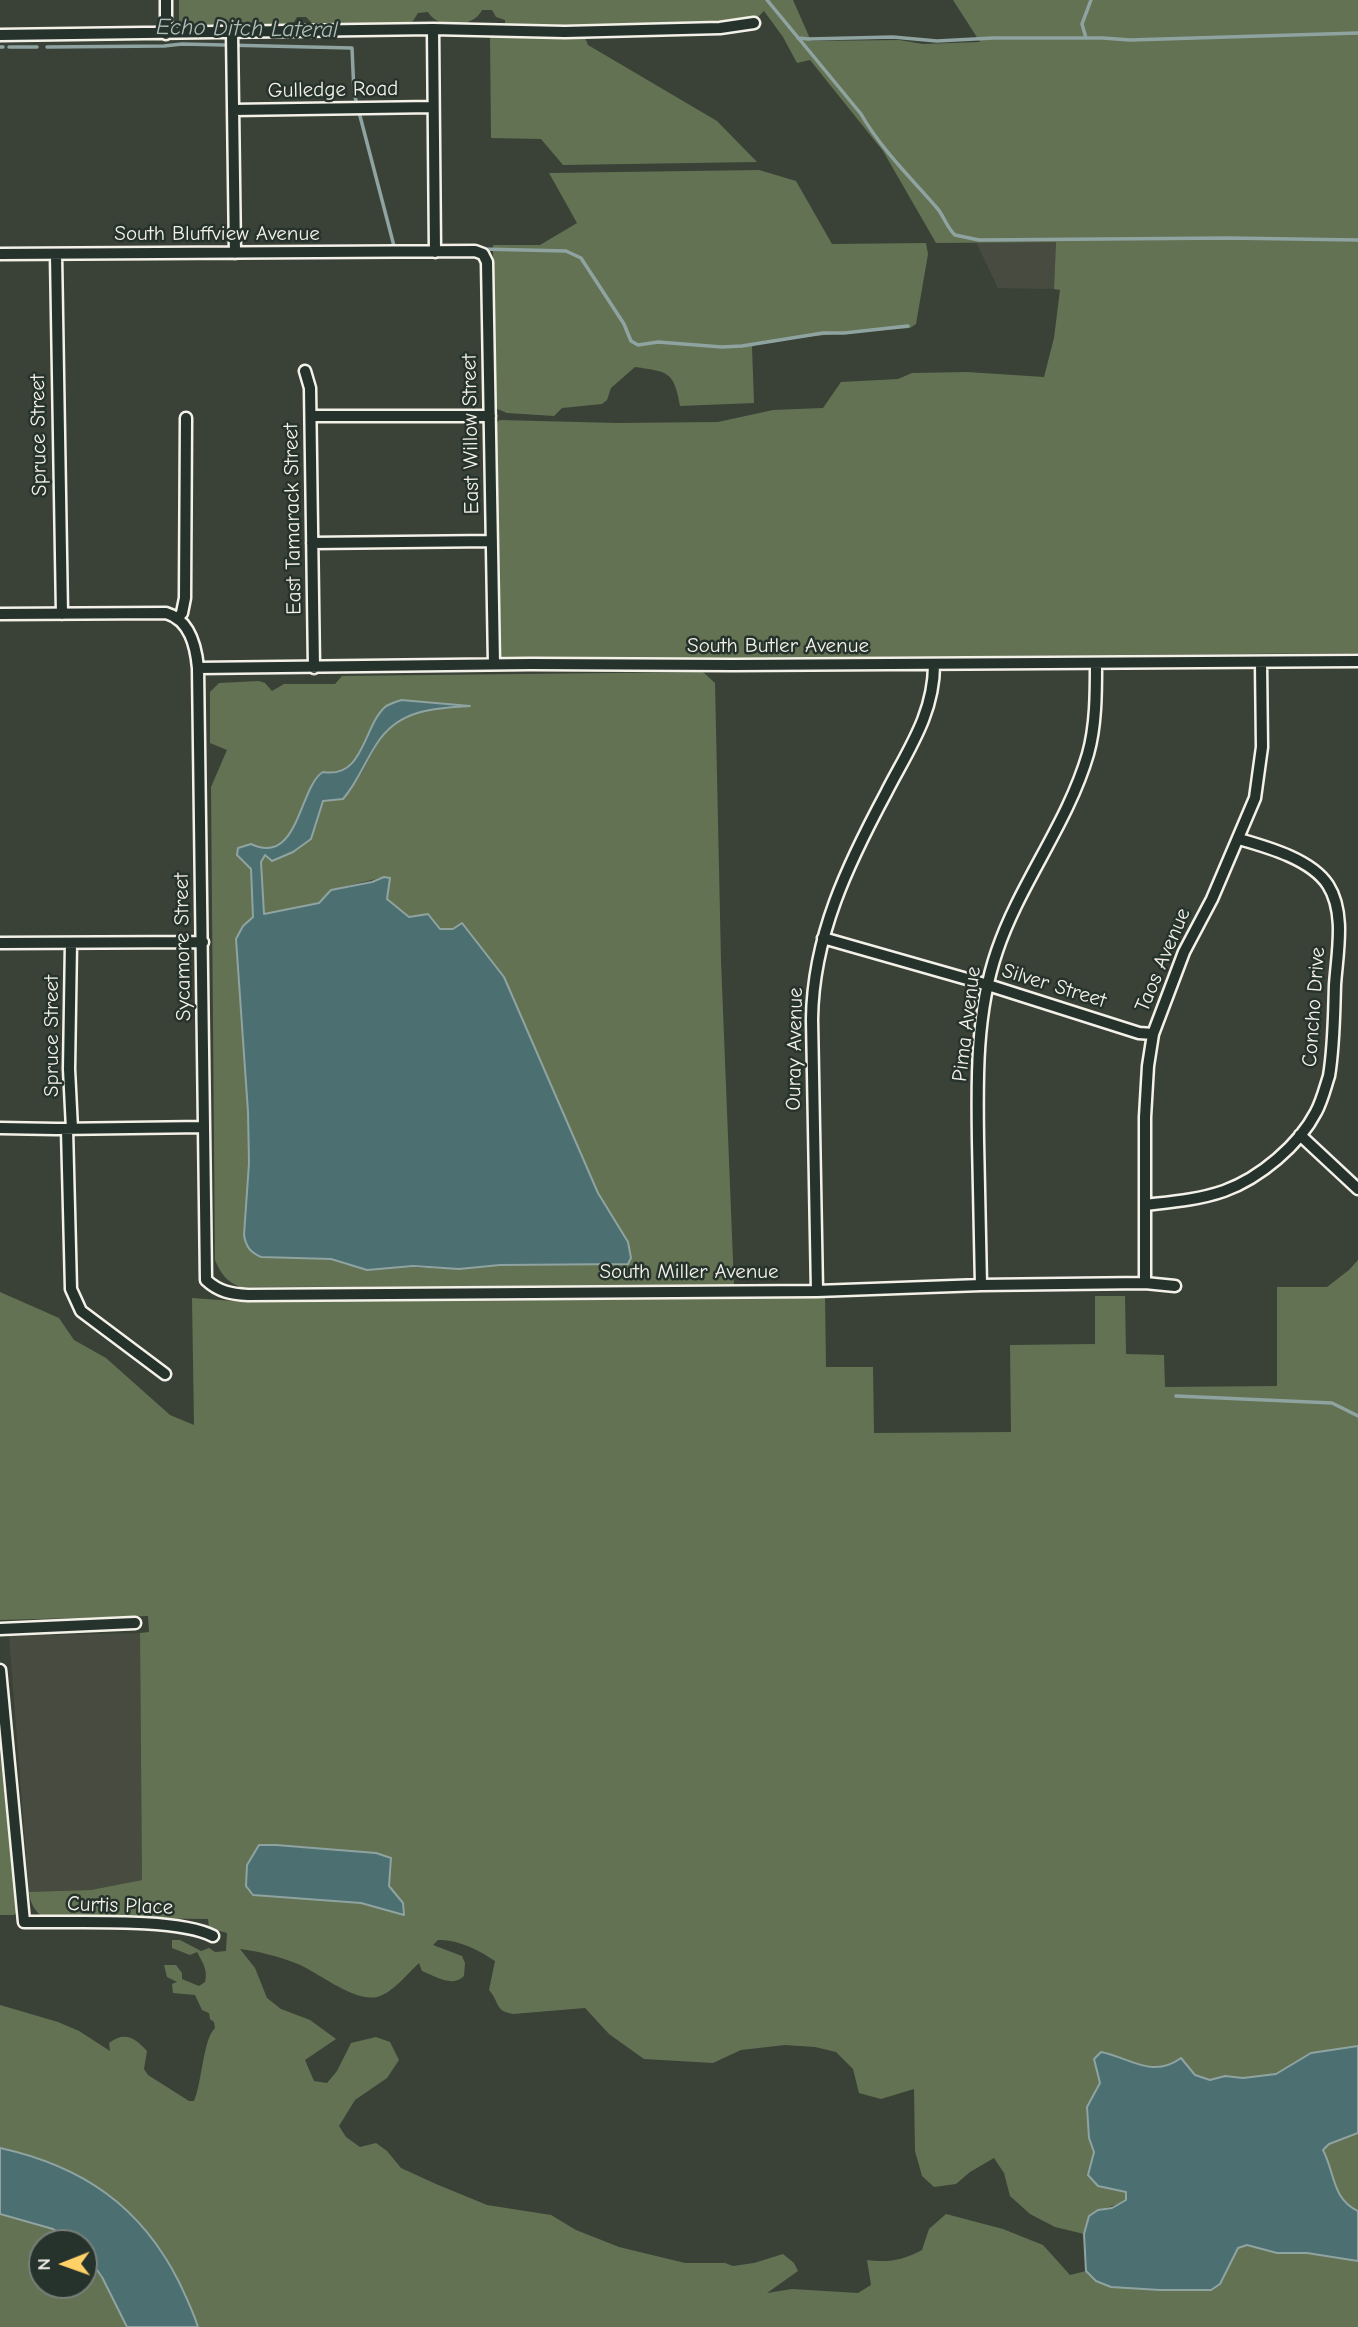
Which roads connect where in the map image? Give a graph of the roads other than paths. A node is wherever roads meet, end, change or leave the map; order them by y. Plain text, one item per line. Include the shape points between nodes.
1 (166, 0) edge
2 (754, 23) dead end
3 (433, 29) junction
4 (232, 33) junction
5 (166, 34) junction
6 (0, 35) edge
7 (433, 107) junction
8 (233, 110) junction
9 (435, 252) junction
10 (235, 253) junction
11 (0, 254) edge
12 (55, 255) junction
13 (304, 371) dead end
14 (311, 416) junction
15 (490, 416) junction
16 (186, 418) dead end
17 (492, 541) junction
18 (312, 543) junction
19 (0, 614) edge
20 (62, 614) junction
21 (178, 618) junction
22 (1358, 661) edge
23 (1261, 663) junction
24 (494, 664) junction
25 (1096, 664) junction
26 (934, 665) junction
27 (198, 668) junction
28 (314, 668) junction
29 (1239, 839) junction
30 (823, 938) junction
31 (203, 942) junction
32 (0, 943) edge
33 (71, 943) junction
34 (988, 985) junction
35 (1153, 1034) junction
36 (204, 1127) junction
37 (0, 1128) edge
38 (70, 1129) junction
39 (1300, 1135) junction
40 (1358, 1189) edge
41 (1144, 1205) junction
42 (206, 1280) joint
43 (1145, 1283) junction
44 (981, 1285) junction
45 (1175, 1286) dead end
46 (817, 1291) junction
47 (165, 1374) dead end
48 (135, 1623) dead end
49 (0, 1629) edge
50 (0, 1670) edge
51 (213, 1936) dead end

1 - 5 street
2 - 3 street via 557,33
3 - 4 street
3 - 7 street
4 - 5 street
4 - 8 street
5 - 6 street
7 - 8 street, Gulledge Road
7 - 9 street
8 - 10 street
9 - 10 street, South Bluffview Avenue
9 - 15 street, East Willow Street via 475,250 486,257
10 - 12 street, South Bluffview Avenue
11 - 12 street, South Bluffview Avenue
12 - 20 street, Spruce Street
13 - 14 street, East Tamarack Street
14 - 15 street
14 - 18 street, East Tamarack Street
15 - 17 street, East Willow Street
16 - 21 street via 185,603
17 - 18 street
17 - 24 street, East Willow Street
18 - 28 street, East Tamarack Street
19 - 20 street
20 - 21 street via 166,613
21 - 27 street, Sycamore Street via 191,637
22 - 23 street, South Butler Avenue
23 - 25 street, South Butler Avenue
23 - 29 street, Taos Avenue via 1260,774
24 - 26 street, South Butler Avenue
24 - 28 street, South Butler Avenue
25 - 26 street, South Butler Avenue
25 - 34 street, Pima Avenue via 1087,756 1009,921
26 - 30 street, Ouray Avenue via 922,725 850,863
27 - 28 street, South Butler Avenue
27 - 31 street, Sycamore Street
29 - 35 street, Taos Avenue via 1184,952
29 - 39 street, Concho Drive via 1282,853 1318,874 1327,883 1337,911 1329,1076 1317,1110
30 - 34 street, Silver Street
30 - 46 street, Ouray Avenue via 812,1000
31 - 33 street
31 - 36 street, Sycamore Street
32 - 33 street
33 - 38 street, Spruce Street
34 - 35 street, Silver Street
34 - 44 street, Pima Avenue via 978,1089
35 - 41 street, Taos Avenue via 1145,1117
36 - 38 street
36 - 42 street, Sycamore Street
37 - 38 street
38 - 47 street, Spruce Street via 71,1289 81,1311
39 - 40 street
39 - 41 street, Concho Drive via 1239,1184 1186,1201
41 - 43 street, Taos Avenue
42 - 46 street, South Miller Avenue via 223,1292 248,1295
43 - 44 street, South Miller Avenue
43 - 45 street, South Miller Avenue
44 - 46 street, South Miller Avenue
48 - 49 street
50 - 51 street, Curtis Place via 24,1922 172,1926

